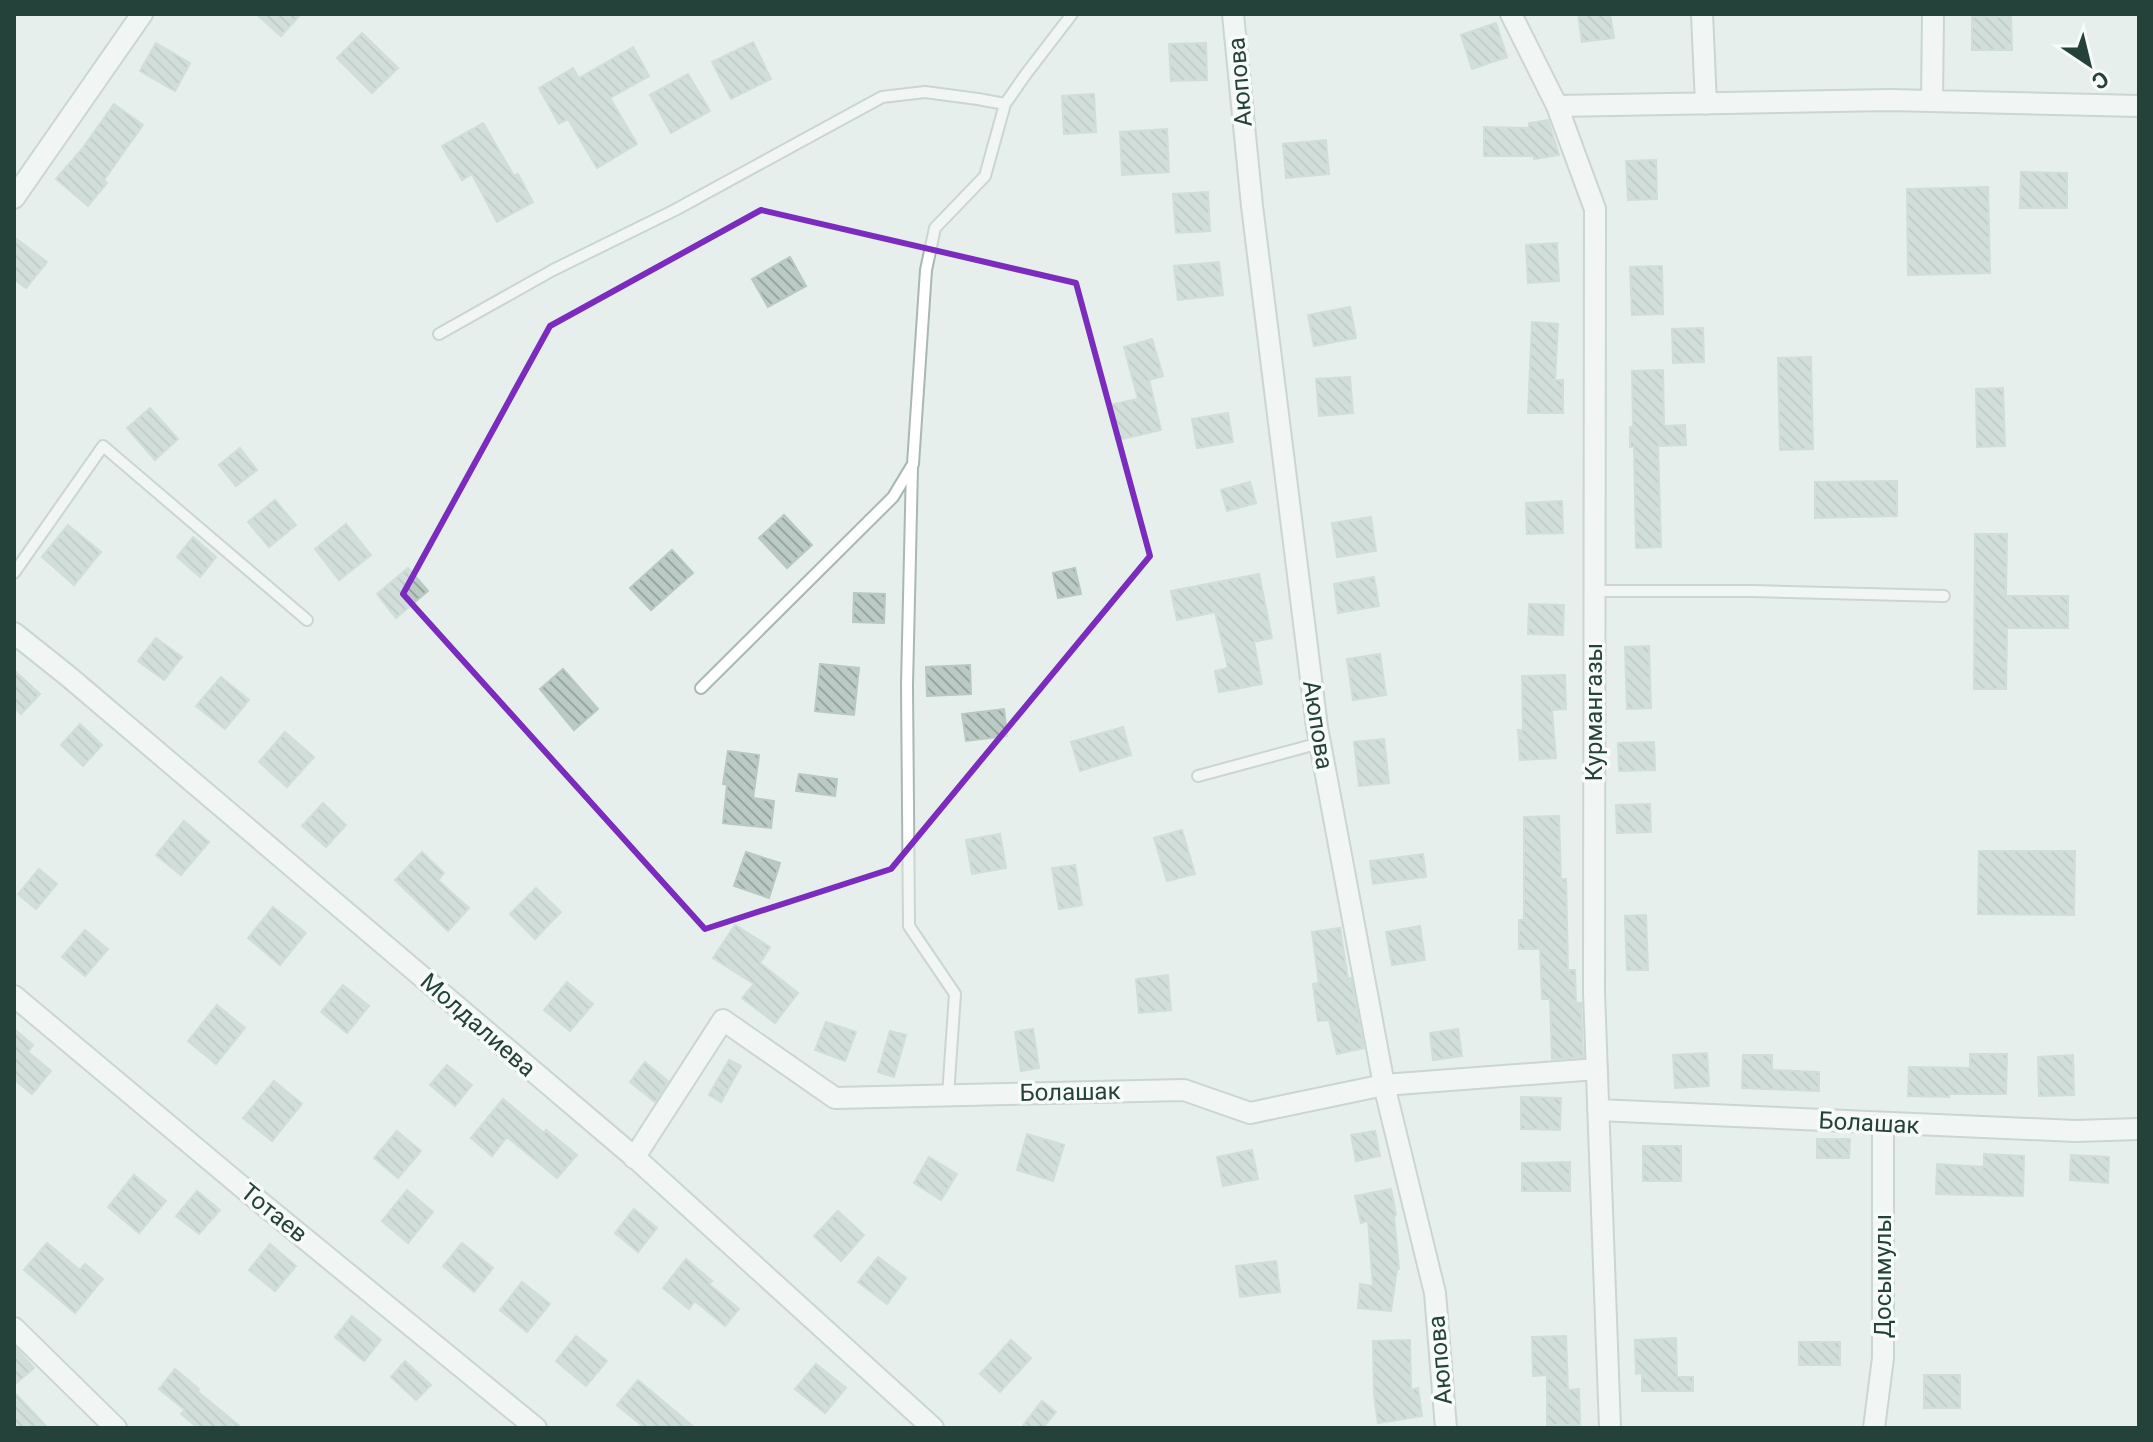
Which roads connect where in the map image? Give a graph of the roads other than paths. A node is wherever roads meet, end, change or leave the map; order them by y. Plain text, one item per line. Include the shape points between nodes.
1 (142, 14) edge
2 (1072, 14) edge
3 (1233, 14) edge
4 (1511, 14) edge
5 (1702, 14) edge
6 (1933, 14) edge
7 (1932, 101) junction
8 (1005, 104) junction
9 (1706, 104) junction
10 (1557, 106) junction
11 (2139, 106) edge
12 (14, 198) edge
13 (439, 334) dead end
14 (913, 464) junction
15 (14, 573) edge
16 (1594, 591) junction
17 (1944, 596) dead end
18 (307, 620) dead end
19 (14, 633) edge
20 (701, 688) dead end
21 (1320, 743) junction
22 (1198, 776) dead end
23 (14, 996) edge
24 (1597, 1069) junction
25 (1384, 1085) junction
26 (948, 1095) junction
27 (1598, 1110) junction
28 (1883, 1124) junction
29 (2139, 1129) edge
30 (634, 1158) junction
31 (14, 1328) edge
32 (116, 1428) edge
33 (536, 1428) edge
34 (933, 1428) edge
35 (1446, 1428) edge
36 (1610, 1428) edge
37 (1874, 1428) edge

1 - 12 street
2 - 8 lane
3 - 21 street, Аюпова
4 - 10 street, Курмангазы
5 - 9 street
6 - 7 street
7 - 9 street
7 - 11 street
8 - 13 lane via 925,92 882,97
8 - 14 lane via 985,176 935,228 926,270
9 - 10 street
10 - 16 street, Курмангазы via 1595,209
14 - 20 lane via 893,497
14 - 26 lane via 907,685 909,926 955,994
15 - 18 lane via 103,446
16 - 17 lane
16 - 24 street, Курмангазы
19 - 30 street, Молдалиева
21 - 22 lane
21 - 25 street, Аюпова
23 - 33 street, Тотаев
24 - 25 street, Болашак
24 - 27 street, Курмангазы
25 - 26 street, Болашак via 1250,1113 1184,1090
25 - 35 street, Аюпова via 1435,1293
26 - 30 street, Болашак via 835,1098 723,1020
27 - 28 street, Болашак
27 - 36 street, Курмангазы
28 - 29 street, Болашак
28 - 37 street, Досымулы via 1883,1358
30 - 34 street, Молдалиева
31 - 32 street

